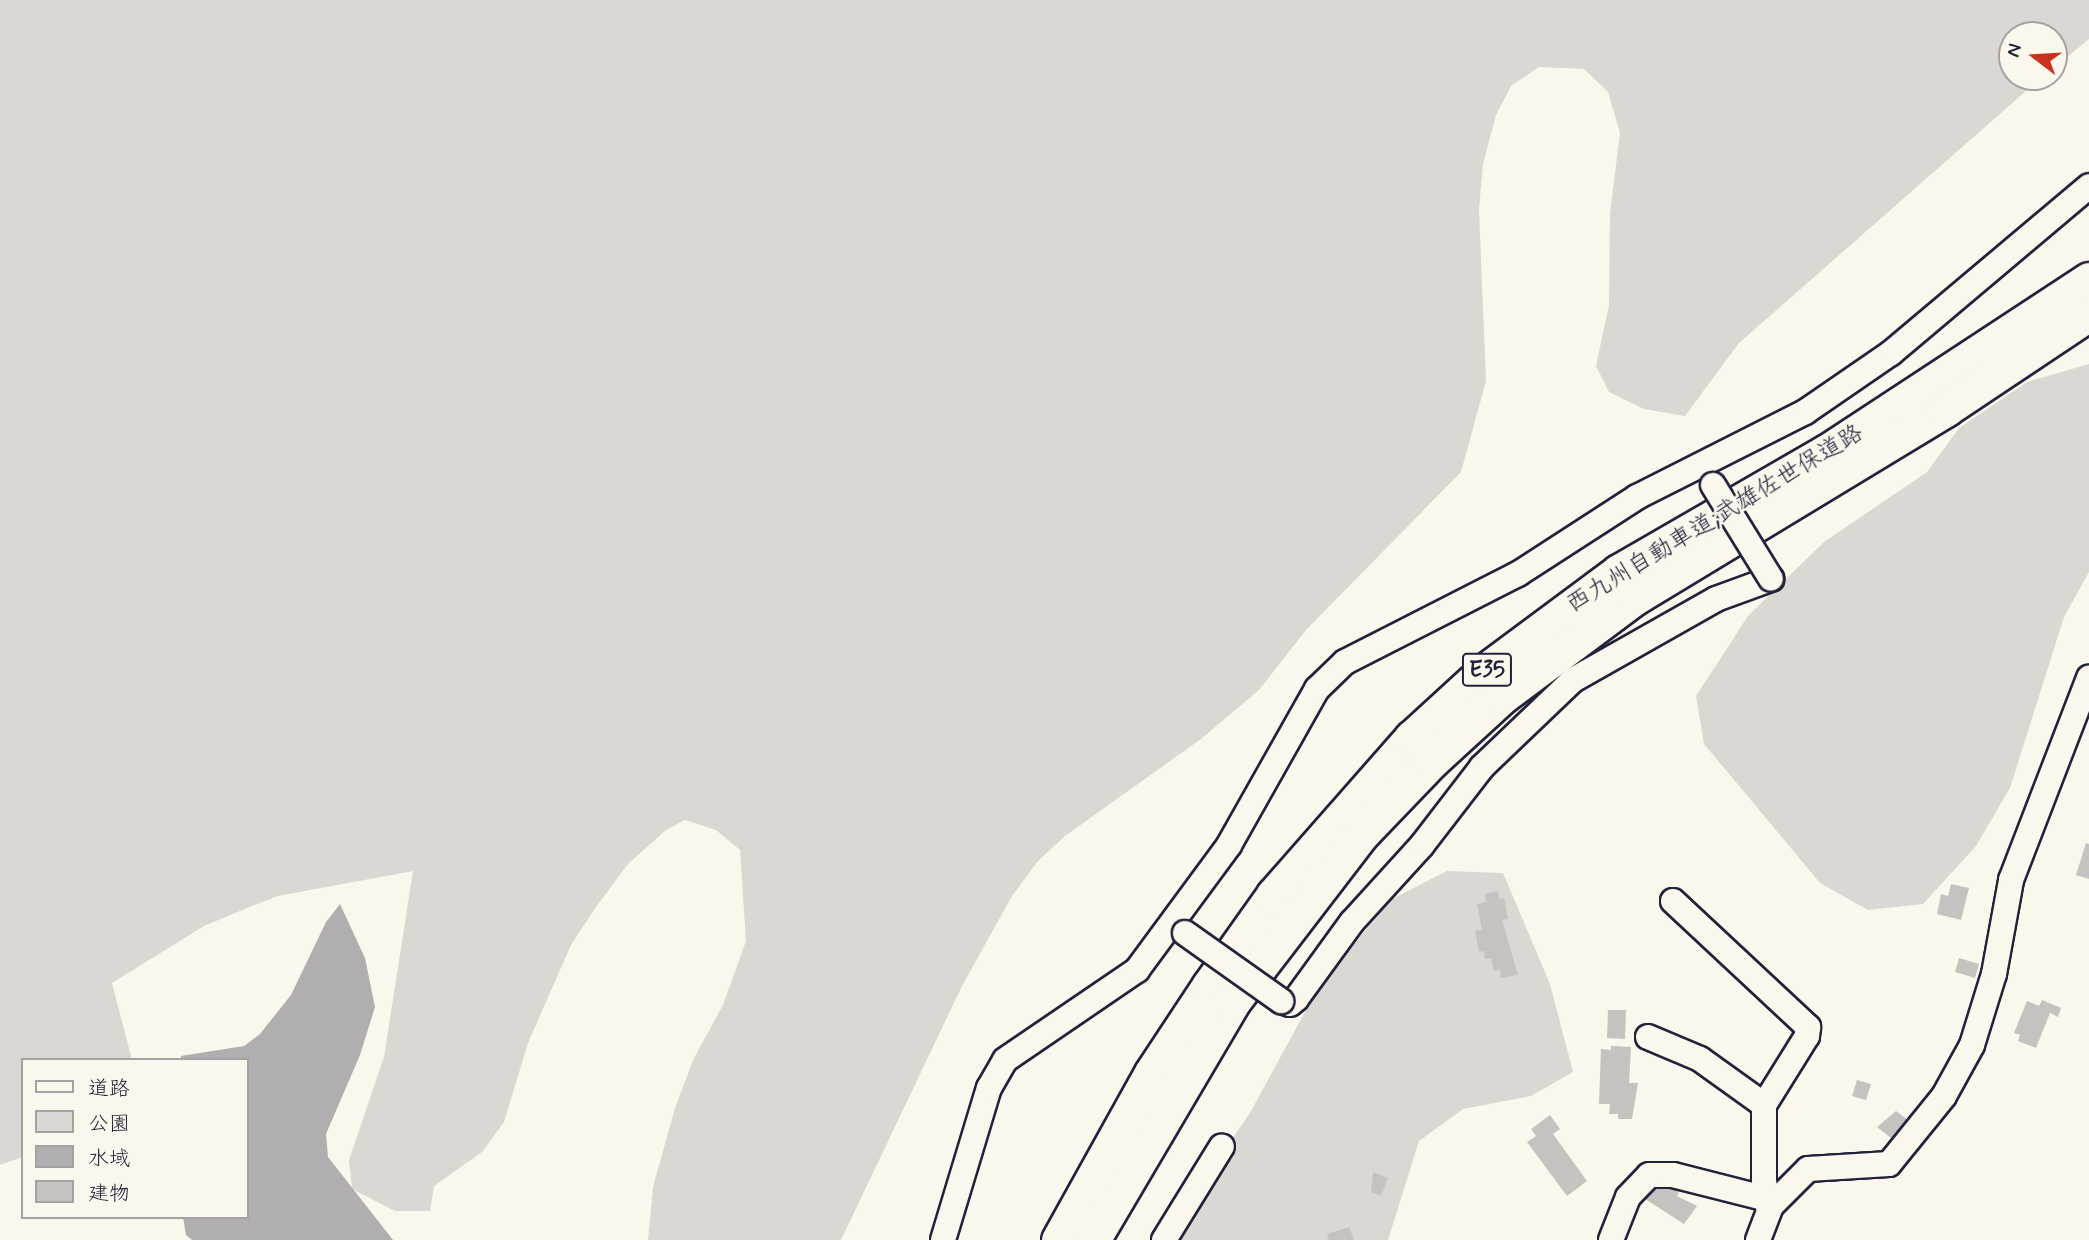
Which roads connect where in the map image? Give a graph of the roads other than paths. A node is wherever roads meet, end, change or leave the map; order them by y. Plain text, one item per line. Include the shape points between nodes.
1 (2089, 186) edge
2 (2089, 280) edge
3 (2089, 313) edge
4 (1707, 477) junction
5 (2089, 678) edge
6 (1673, 901) dead end
7 (1179, 929) junction
8 (1648, 1037) dead end
9 (1764, 1105) junction
10 (1222, 1146) dead end
11 (1768, 1205) junction
12 (943, 1240) edge
13 (1059, 1240) edge
14 (1092, 1240) edge
15 (1164, 1240) edge
16 (1611, 1240) edge
17 (1758, 1240) edge

1 - 4 street via 1891,353
2 - 13 highway, 西九州自動車道;武雄佐世保道路 / E35 via 1827,452 1619,572 1483,673 1412,738 1274,895 1210,985 1152,1073
3 - 14 highway, 西九州自動車道;武雄佐世保道路 / E35 via 1945,409 1635,597 1502,696 1432,760 1361,834 1231,1002
4 - 7 street via 1637,498 1518,574 1345,663 1317,689
4 - 7 street, bridge via 1771,579 1716,599 1573,680 1482,767 1422,845 1352,922 1296,999 1290,1004 1281,1001
5 - 11 street via 2011,880 1994,974 1972,1045 1944,1096 1889,1164 1808,1169
6 - 9 street via 1808,1027 1807,1036
7 - 12 street via 1122,981 1005,1060 989,1088
8 - 9 street via 1700,1059
9 - 11 street
10 - 15 street
11 - 16 street via 1673,1175 1649,1175 1628,1197
11 - 17 street

